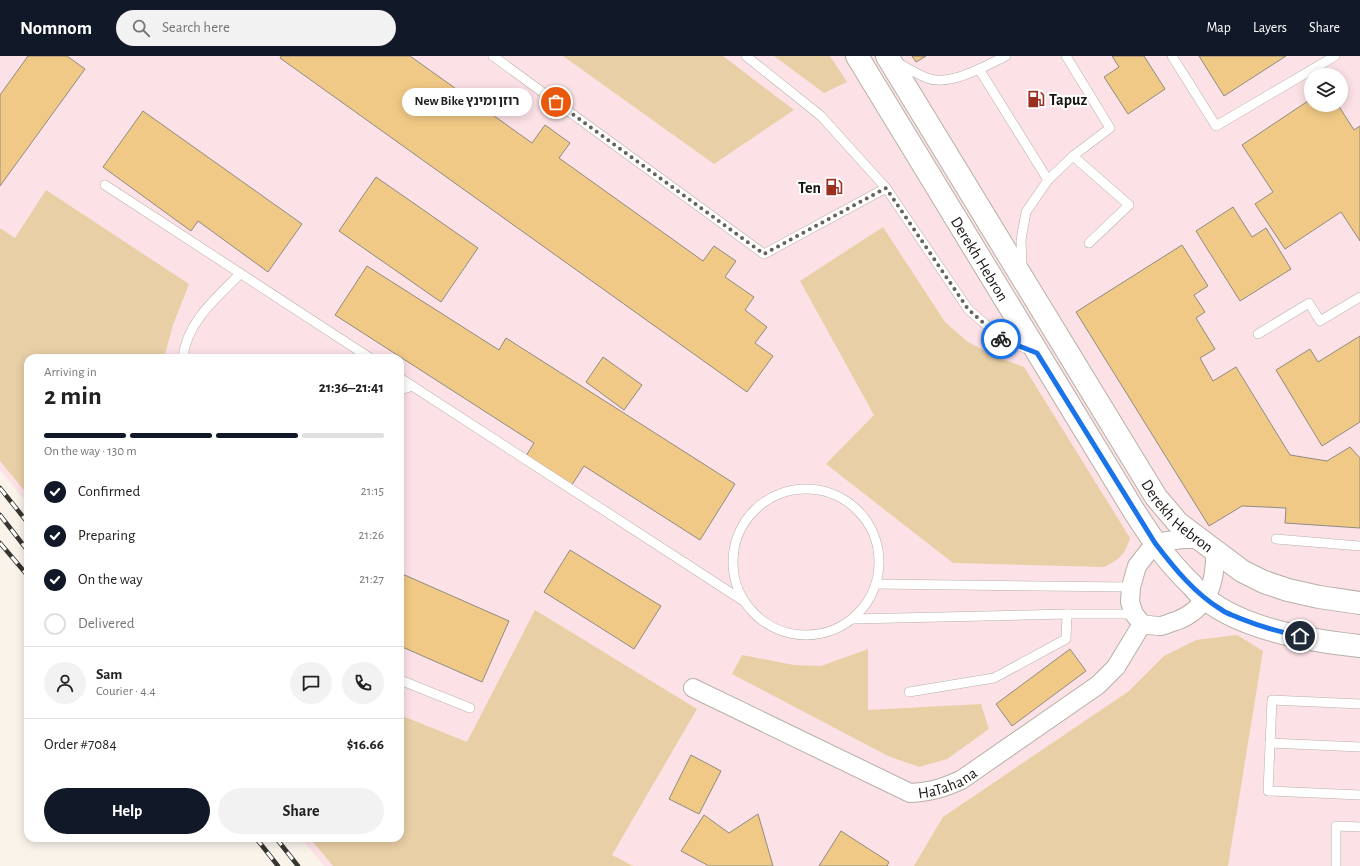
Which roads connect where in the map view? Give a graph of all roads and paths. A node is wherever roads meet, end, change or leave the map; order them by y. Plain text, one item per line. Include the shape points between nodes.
1 (494, 56) edge
2 (746, 56) edge
3 (857, 56) edge
4 (887, 56) edge
5 (1006, 56) edge
6 (1066, 56) edge
7 (1172, 56) edge
8 (1335, 56) edge
9 (979, 69) junction
10 (1073, 156) junction
11 (1048, 180) junction
12 (104, 185) dead end
13 (886, 188) junction
14 (1089, 243) dead end
15 (240, 274) junction
16 (1023, 279) junction
17 (1360, 297) edge
18 (1258, 334) dead end
19 (1037, 353) junction
20 (183, 354) edge
21 (364, 354) edge
22 (404, 380) edge
23 (414, 386) junction
24 (404, 389) edge
25 (1276, 540) dead end
26 (1155, 543) junction
27 (1207, 545) junction
28 (1360, 546) edge
29 (876, 584) junction
30 (1131, 587) junction
31 (1206, 599) junction
32 (742, 600) junction
33 (1360, 603) edge
34 (1067, 614) junction
35 (1138, 619) junction
36 (853, 620) junction
37 (1360, 646) edge
38 (404, 682) edge
39 (693, 688) dead end
40 (909, 692) dead end
41 (1360, 704) edge
42 (470, 708) dead end
43 (1270, 743) junction
44 (1360, 747) edge
45 (1360, 795) edge
46 (1360, 827) edge
47 (1336, 866) edge

1 - 13 lane via 764,254
2 - 13 lane via 821,116
3 - 19 street, Derekh Hebron
4 - 9 lane via 928,78 946,80
4 - 16 street, Derekh Hebron
5 - 9 lane
6 - 10 lane via 1110,128
7 - 8 lane via 1216,126
9 - 11 lane
10 - 11 lane
10 - 14 lane via 1129,205
11 - 16 lane via 1026,212 1020,240
12 - 15 lane
13 - 19 lane via 968,309 1001,338
15 - 20 lane via 204,312 193,328
15 - 21 lane
16 - 27 street, Derekh Hebron via 1156,497 1178,523
17 - 18 lane via 1320,321 1309,303
19 - 26 street, Derekh Hebron
22 - 23 lane
23 - 24 lane
23 - 32 lane
25 - 28 lane
26 - 27 street via 1182,539
26 - 30 street via 1137,566
26 - 31 street, Derekh Hebron via 1173,567
27 - 31 street via 1216,567
27 - 33 street, Derekh Hebron via 1242,571 1264,582 1319,597
29 - 30 lane
29 - 32 lane via 880,558 873,532 858,510 842,498 818,489 798,488 773,496 755,508 735,539 732,565
29 - 36 lane via 870,600
30 - 35 street via 1130,602
31 - 35 street via 1193,612 1161,626
31 - 37 street, Derekh Hebron via 1223,611 1277,631
32 - 36 lane via 765,624 789,635 817,636 842,628
34 - 35 lane
34 - 36 lane
34 - 40 lane via 1066,639 994,678
35 - 39 street, HaTahana via 1116,667 1098,685 961,780 925,792 910,793
38 - 42 lane
41 - 43 lane via 1272,700
43 - 44 lane
43 - 45 lane via 1268,791
46 - 47 lane via 1336,826

